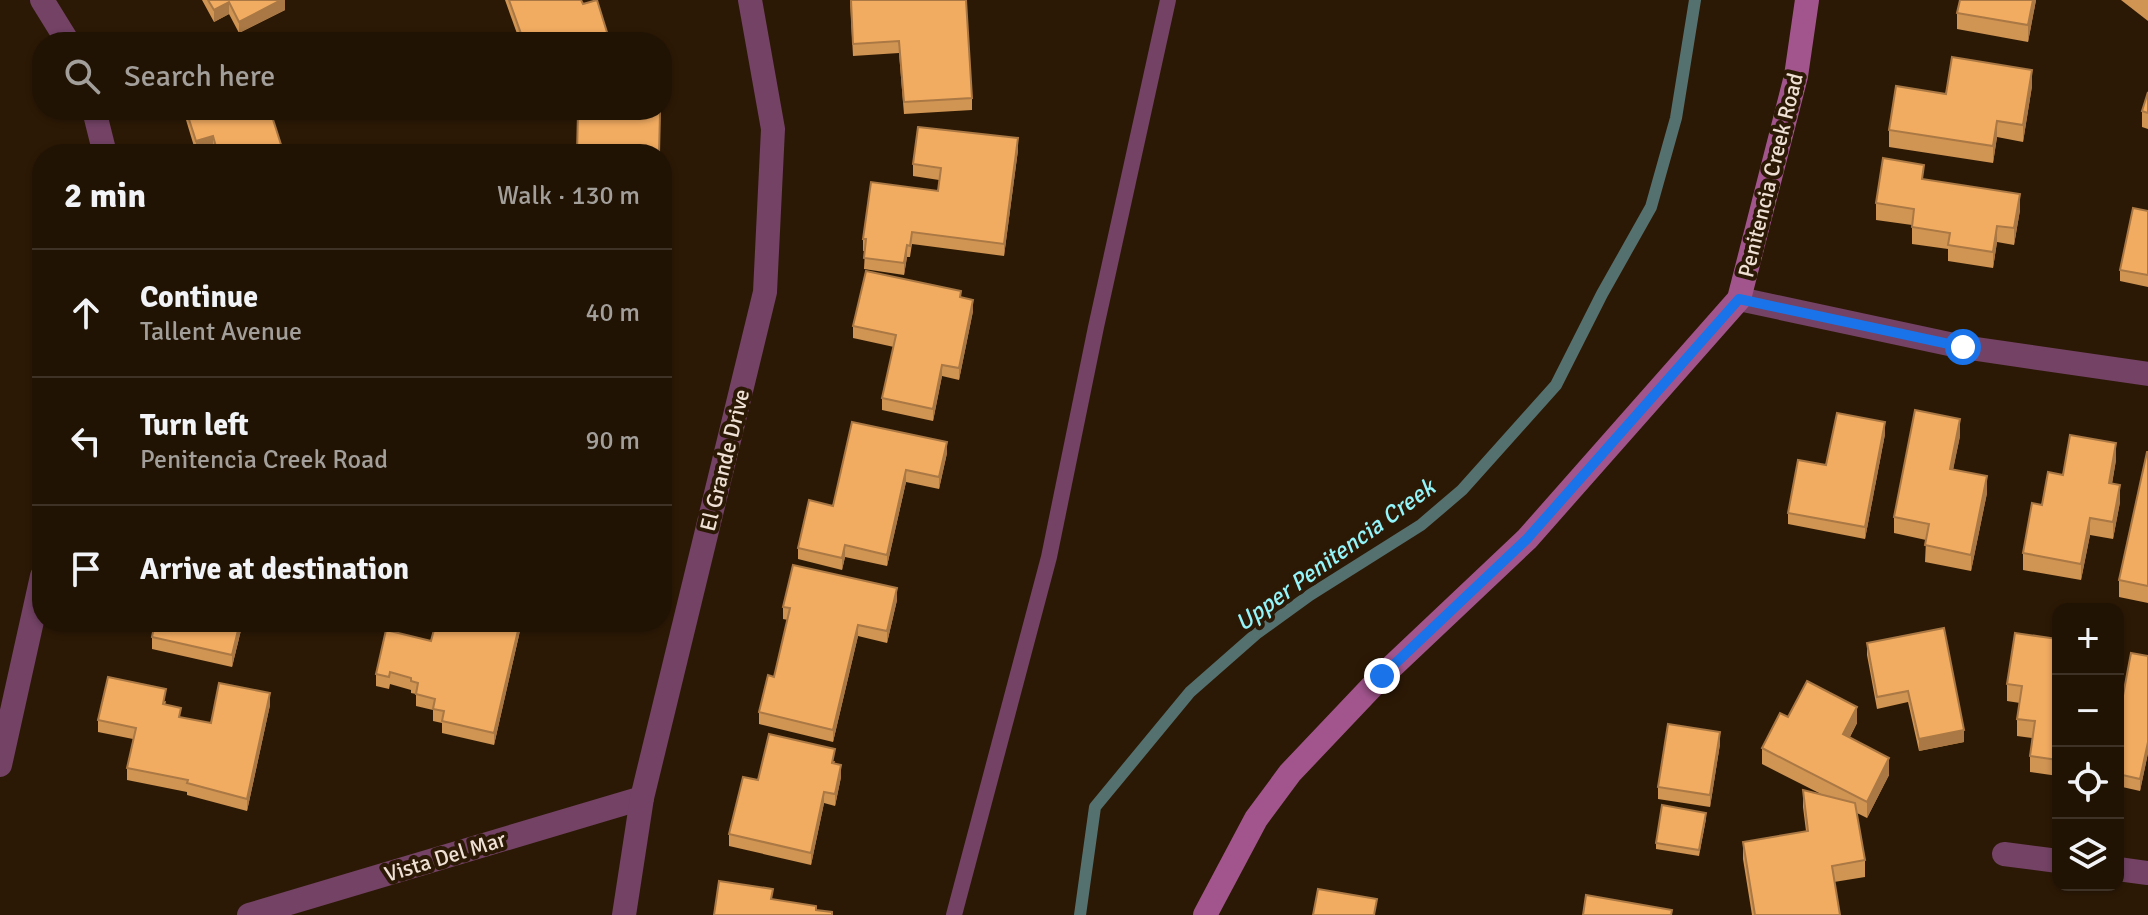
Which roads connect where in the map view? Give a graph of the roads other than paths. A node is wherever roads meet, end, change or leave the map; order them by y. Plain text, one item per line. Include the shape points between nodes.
1 (42, 0) edge
2 (750, 0) edge
3 (1168, 0) edge
4 (1807, 0) edge
5 (62, 32) edge
6 (96, 120) edge
7 (102, 144) edge
8 (1739, 299) junction
9 (2148, 374) edge
10 (32, 621) edge
11 (0, 765) edge
12 (642, 798) junction
13 (2004, 854) dead end
14 (2052, 860) edge
15 (2124, 870) edge
16 (2148, 873) edge
17 (249, 915) edge
18 (624, 915) edge
19 (954, 915) edge
20 (1205, 915) edge

1 - 5 street
2 - 12 street, El Grande Drive via 773,129 765,292
3 - 19 lane via 1049,557
4 - 8 street, Penitencia Creek Road via 1796,76
6 - 7 street
8 - 9 street via 1963,347
8 - 20 street, Penitencia Creek Road via 1527,539 1382,676 1290,773 1256,819
10 - 11 street
12 - 17 street, Vista Del Mar
12 - 18 street, El Grande Drive
13 - 14 street
15 - 16 street

